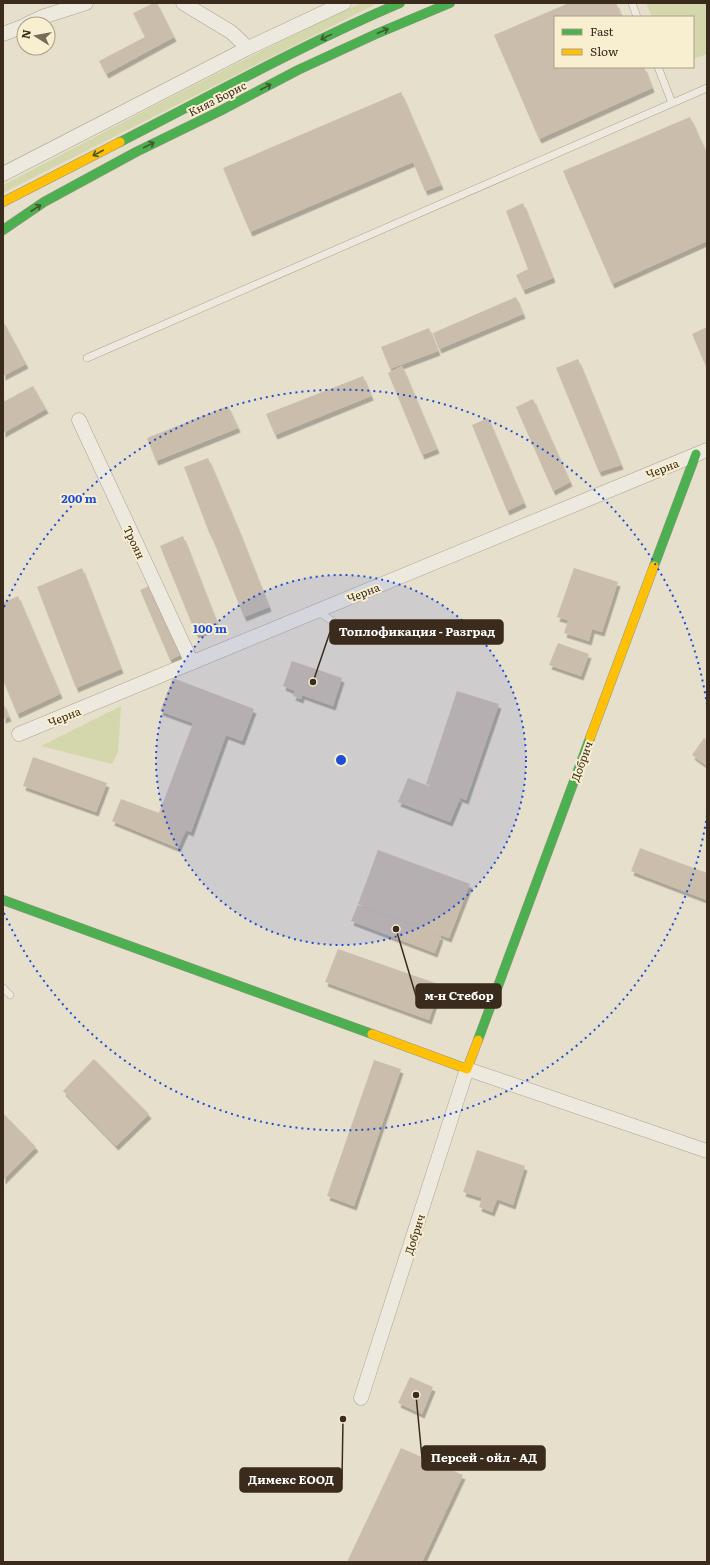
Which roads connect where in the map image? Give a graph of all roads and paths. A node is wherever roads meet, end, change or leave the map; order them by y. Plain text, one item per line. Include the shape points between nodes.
1 (86, 3) edge
2 (183, 3) edge
3 (344, 3) edge
4 (400, 3) edge
5 (450, 3) edge
6 (632, 3) edge
7 (325, 7) edge
8 (45, 16) edge
9 (637, 16) edge
10 (16, 29) edge
11 (3, 34) edge
12 (248, 48) junction
13 (658, 68) edge
14 (707, 88) edge
15 (672, 103) junction
16 (3, 174) edge
17 (3, 202) edge
18 (3, 230) edge
19 (87, 358) dead end
20 (79, 420) dead end
21 (701, 452) edge
22 (317, 611) junction
23 (345, 624) dead end
24 (192, 663) junction
25 (19, 734) dead end
26 (3, 900) edge
27 (3, 988) edge
28 (10, 995) dead end
29 (467, 1069) junction
30 (707, 1151) edge
31 (360, 1398) dead end

1 - 8 street
2 - 12 street via 231,32
3 - 7 street
4 -> 17 street, Княз Борис via 267,67
18 -> 5 street, Княз Борис via 44,202 136,152 298,70
6 - 9 lane
7 - 12 street
10 - 11 street
12 - 16 street
13 - 15 lane
14 - 15 lane
15 - 19 lane
20 - 24 street, Троян
21 - 22 street, Черна
21 - 29 street, Добрич
22 - 23 lane via 340,626
22 - 24 street, Черна
24 - 25 street, Черна
26 - 29 street
27 - 28 lane
29 - 30 street
29 - 31 street, Добрич

